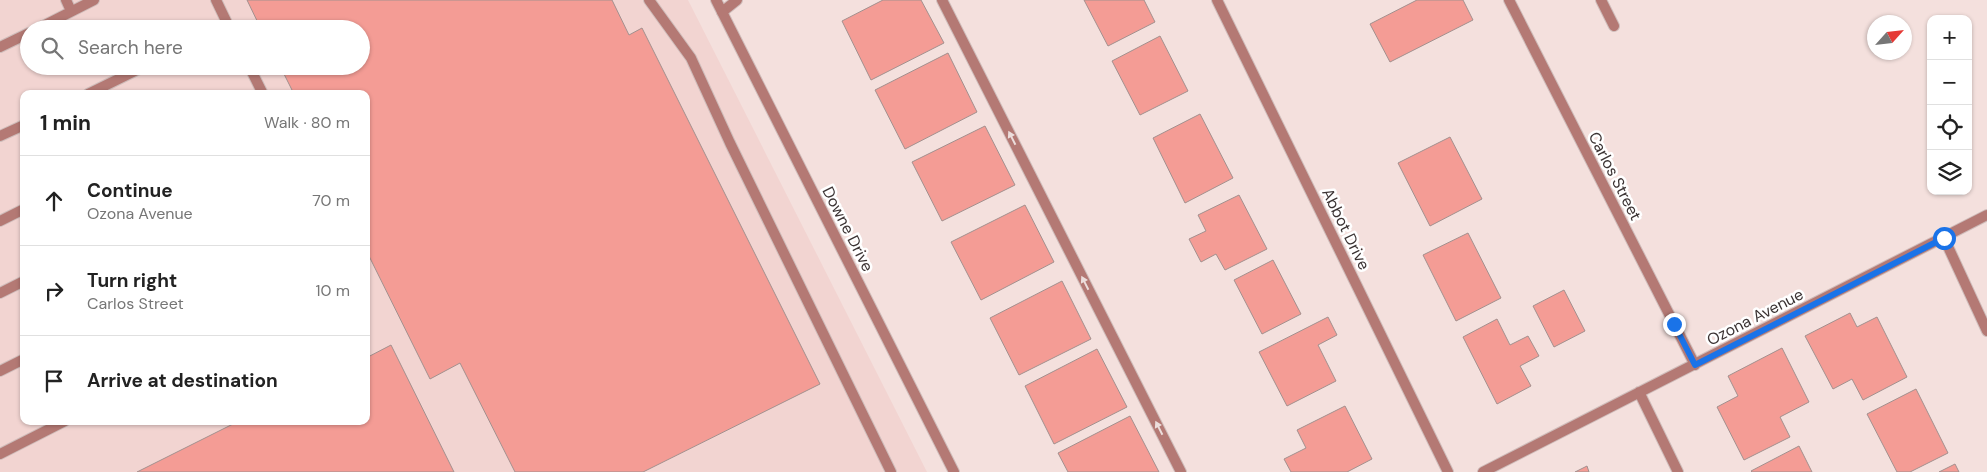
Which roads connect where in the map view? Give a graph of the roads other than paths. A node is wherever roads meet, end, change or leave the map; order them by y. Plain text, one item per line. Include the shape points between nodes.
1 (66, 0) edge
2 (94, 0) edge
3 (216, 0) edge
4 (649, 0) edge
5 (716, 0) edge
6 (736, 0) edge
7 (942, 0) edge
8 (1216, 0) edge
9 (1509, 0) edge
10 (1601, 0) edge
11 (71, 11) junction
12 (722, 12) junction
13 (54, 20) edge
14 (224, 20) edge
15 (1614, 26) dead end
16 (20, 37) edge
17 (0, 47) edge
18 (127, 75) edge
19 (253, 75) edge
20 (96, 90) edge
21 (259, 90) edge
22 (20, 127) edge
23 (0, 136) edge
24 (20, 211) edge
25 (1987, 216) edge
26 (0, 221) edge
27 (1944, 238) junction
28 (20, 283) edge
29 (0, 293) edge
30 (1987, 331) edge
31 (20, 361) edge
32 (1695, 365) junction
33 (0, 371) edge
34 (1639, 392) junction
35 (57, 425) edge
36 (0, 454) edge
37 (891, 472) edge
38 (954, 472) edge
39 (1181, 472) edge
40 (1448, 472) edge
41 (1483, 472) edge
42 (1678, 472) edge

1 - 11 street
2 - 11 street
3 - 14 street
4 - 37 street via 691,58
5 - 12 street, Downe Drive
6 - 12 street
39 -> 7 street
8 - 40 street, Abbot Drive
9 - 32 street, Carlos Street
10 - 15 street
11 - 13 street
12 - 38 street, Downe Drive
16 - 17 street
18 - 20 street
19 - 21 street
22 - 23 street
24 - 26 street
25 - 27 street, Ozona Avenue
27 - 30 street
27 - 32 street, Ozona Avenue
28 - 29 street
31 - 33 street
32 - 34 street, Ozona Avenue
34 - 41 street, Ozona Avenue
34 - 42 street
35 - 36 street

